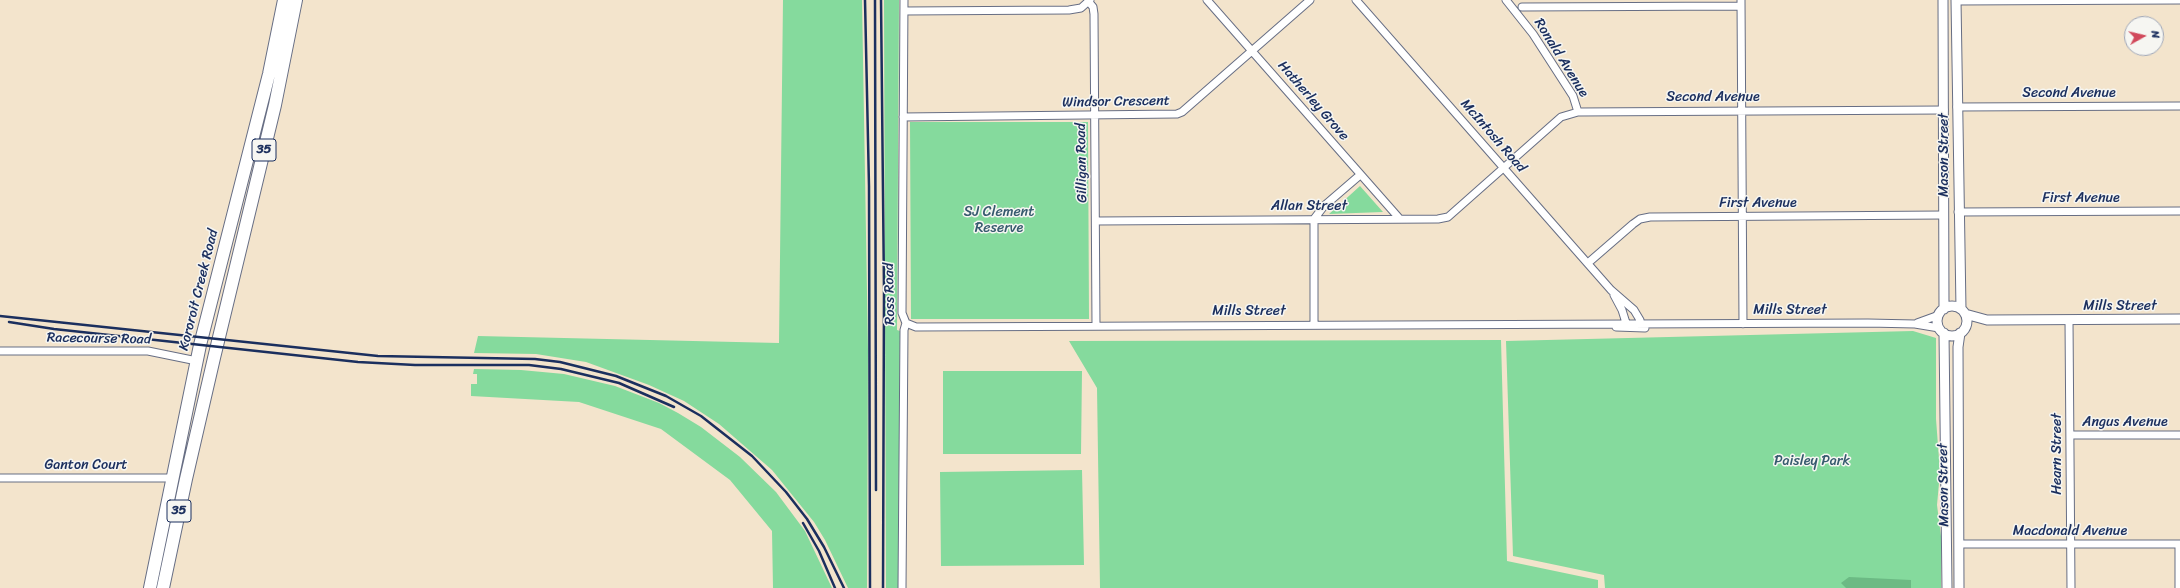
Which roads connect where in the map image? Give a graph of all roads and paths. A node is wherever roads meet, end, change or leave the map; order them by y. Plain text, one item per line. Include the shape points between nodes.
1 (284, 0) edge
2 (296, 0) edge
3 (904, 0) edge
4 (1207, 0) edge
5 (1310, 0) edge
6 (1356, 0) edge
7 (1506, 0) edge
8 (1943, 0) edge
9 (1956, 0) edge
10 (2180, 0) edge
11 (1089, 1) edge
12 (1740, 3) edge
13 (1520, 7) edge
14 (904, 11) junction
15 (1252, 51) junction
16 (2180, 106) edge
17 (1958, 107) junction
18 (1741, 110) junction
19 (1944, 110) junction
20 (1578, 112) junction
21 (1094, 115) junction
22 (904, 117) junction
23 (1504, 168) junction
24 (1360, 175) junction
25 (2180, 211) edge
26 (1958, 212) junction
27 (1944, 215) junction
28 (1742, 216) junction
29 (1399, 218) junction
30 (1314, 219) junction
31 (1096, 221) junction
32 (220, 262) junction
33 (1588, 263) junction
34 (235, 266) junction
35 (215, 281) junction
36 (231, 285) junction
37 (1611, 290) junction
38 (1941, 312) junction
39 (1963, 312) junction
40 (2180, 319) edge
41 (1987, 320) junction
42 (2069, 320) junction
43 (906, 322) junction
44 (1744, 324) junction
45 (1915, 324) junction
46 (1314, 325) junction
47 (1096, 326) junction
48 (1627, 326) junction
49 (1641, 326) junction
50 (1963, 330) junction
51 (1942, 331) junction
52 (0, 351) edge
53 (197, 361) junction
54 (2070, 435) junction
55 (2180, 435) edge
56 (0, 478) edge
57 (172, 478) junction
58 (186, 479) junction
59 (1946, 488) junction
60 (1957, 488) junction
61 (159, 541) junction
62 (172, 543) junction
63 (1959, 544) junction
64 (2070, 544) junction
65 (2180, 544) edge
66 (150, 588) edge
67 (163, 588) edge
68 (902, 588) edge
69 (1947, 588) edge
70 (1959, 588) edge
71 (2071, 588) edge
72 (2179, 588) edge

1 - 32 main road, Kororoit Creek Road / 35 via 269,74
2 - 34 main road, 35 via 275,105
3 - 14 street, Ross Road
4 - 15 street, Hatherley Grove
5 - 15 street, Windsor Crescent
6 - 23 street, McIntosh Road
7 - 13 street, Ronald Avenue
8 - 19 street, Mason Street
9 - 10 street
9 - 17 street, Mason Street
11 - 14 street via 1081,8 1069,10
11 - 21 street, Gilligan Road via 1094,14
12 - 13 street
12 - 18 street
13 - 20 street, Ronald Avenue via 1573,96
14 - 22 street, Ross Road
15 - 21 street, Windsor Crescent via 1182,112
15 - 24 street, Hatherley Grove
16 - 17 street, Second Avenue
17 - 19 street
17 - 26 street, Mason Street
18 - 19 street, Second Avenue
18 - 20 street, Second Avenue
18 - 28 street
19 - 27 street, Mason Street
20 - 23 street, Second Avenue via 1561,117
21 - 22 street, Windsor Crescent
21 - 31 street, Gilligan Road
22 - 43 street, Ross Road via 902,313
23 - 29 street, Allan Street via 1448,216
23 - 33 street, McIntosh Road
24 - 29 street, Hatherley Grove
24 - 30 street via 1324,206
25 - 26 street, First Avenue
26 - 39 street, Mason Street
27 - 28 street, First Avenue
27 - 38 street, Mason Street
28 - 33 street, First Avenue via 1640,219
28 - 44 street
29 - 30 street, Allan Street
30 - 31 street, Allan Street
30 - 46 street
31 - 47 street, Gilligan Road
32 - 34 main road
32 - 35 main road, Kororoit Creek Road / 35
33 - 37 street, McIntosh Road
34 - 36 main road, 35
35 - 36 main road
35 - 53 main road, Kororoit Creek Road / 35
36 - 58 main road, 35
37 - 48 street, McIntosh Road
37 - 49 street, McIntosh Road via 1634,310
38 - 39 street via 1952,306
38 - 45 street, Mills Street
38 - 51 street
39 - 41 street, Mills Street
39 - 50 street
40 - 42 street, Mills Street
41 - 42 street, Mills Street
41 - 50 street, Mills Street
42 - 54 street, Hearn Street
43 - 47 street, Mills Street via 916,327
43 - 68 street, Ross Road
44 - 45 street, Mills Street
44 - 49 street, Mills Street
45 - 51 street, Mills Street
46 - 47 street, Mills Street
46 - 48 street, Mills Street
48 - 49 street, Mills Street
50 - 51 street via 1952,336
50 - 60 street, Mason Street via 1958,348
51 - 59 street, Mason Street
52 - 53 street, Racecourse Road via 148,351
53 - 57 main road, Kororoit Creek Road / 35
54 - 55 street, Angus Avenue
54 - 64 street, Hearn Street
56 - 57 street, Ganton Court
57 - 58 main road
57 - 61 main road, Kororoit Creek Road / 35
58 - 62 main road, 35
59 - 60 street
59 - 69 street, Mason Street
60 - 63 street, Mason Street
61 - 62 main road
61 - 66 main road, Kororoit Creek Road / 35
62 - 67 main road, 35
63 - 64 street, Macdonald Avenue
63 - 70 street, Mason Street
64 - 65 street, Macdonald Avenue
64 - 71 street, Hearn Street
65 - 72 street

